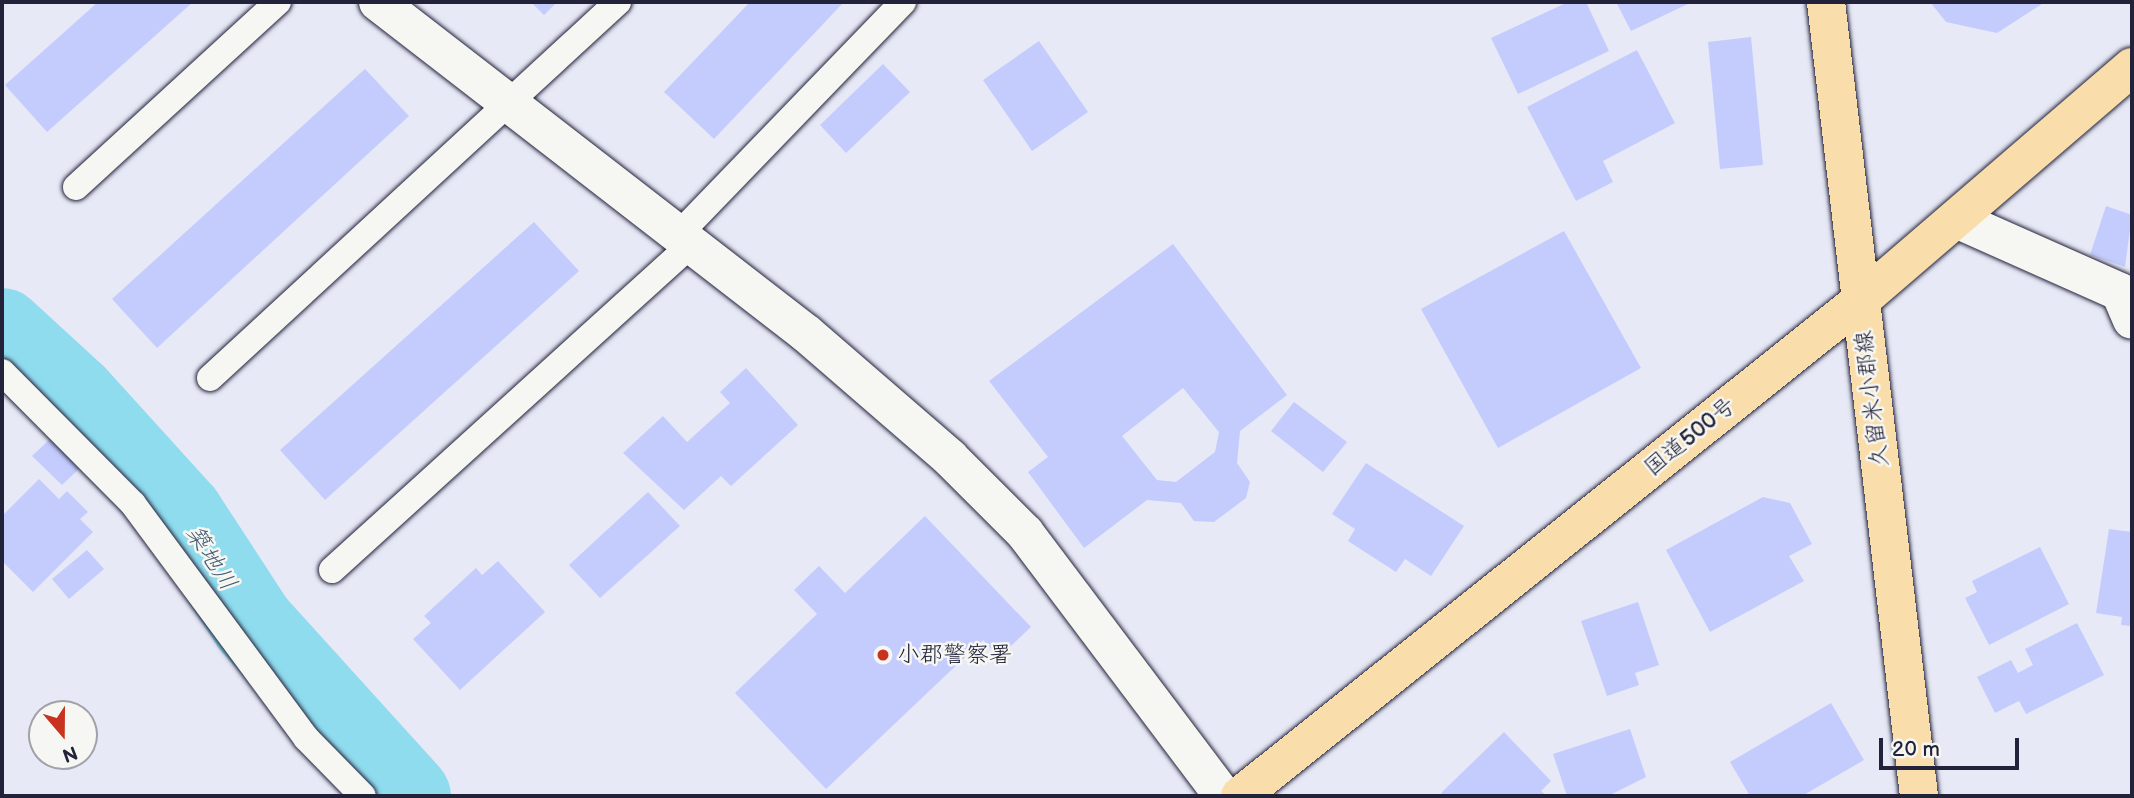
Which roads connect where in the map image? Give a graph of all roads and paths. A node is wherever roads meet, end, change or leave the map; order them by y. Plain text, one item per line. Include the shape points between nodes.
1 (278, 2) edge
2 (378, 2) edge
3 (618, 2) edge
4 (903, 2) edge
5 (1826, 2) edge
6 (2132, 67) edge
7 (514, 103) junction
8 (76, 187) dead end
9 (1956, 219) junction
10 (686, 238) junction
11 (1860, 301) junction
12 (2132, 320) edge
13 (2, 372) edge
14 (210, 378) dead end
15 (332, 570) dead end
16 (363, 796) edge
17 (1223, 796) edge
18 (1240, 796) edge
19 (1919, 796) edge

1 - 8 lane
2 - 7 street
3 - 7 lane
4 - 10 lane
5 - 11 main road, 久留米小郡線
6 - 9 main road, 国道500号
7 - 10 street
7 - 14 lane
9 - 11 main road, 国道500号
9 - 12 street via 2120,292
10 - 15 lane
10 - 17 street via 940,449 1025,533
11 - 18 main road, 国道500号
11 - 19 main road, 久留米小郡線
13 - 16 lane via 132,504 306,738

